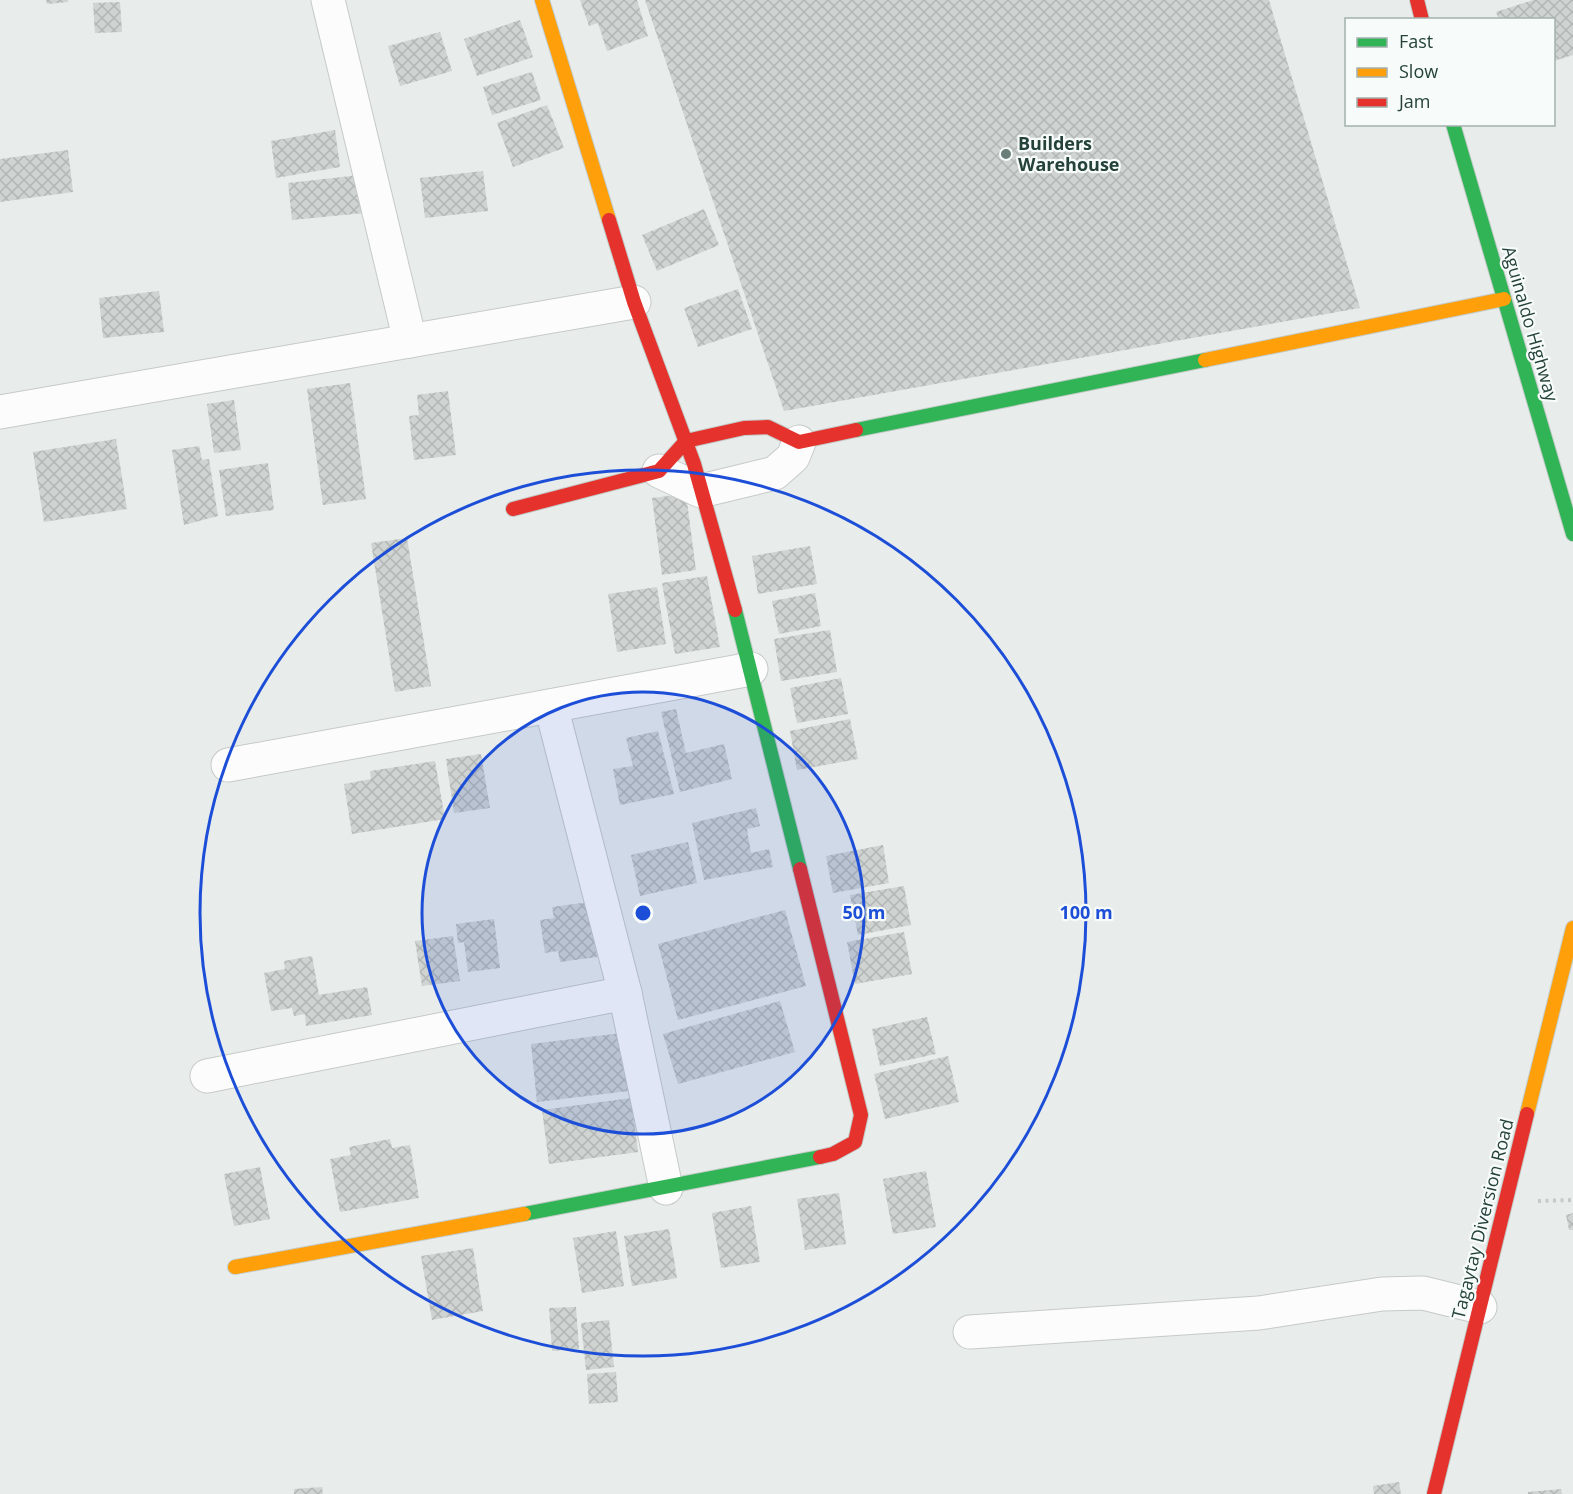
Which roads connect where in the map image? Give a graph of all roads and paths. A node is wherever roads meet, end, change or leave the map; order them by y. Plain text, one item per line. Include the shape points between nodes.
1 (328, 0) edge
2 (542, 0) edge
3 (1417, 0) edge
4 (1422, 18) edge
5 (1454, 126) edge
6 (1504, 299) junction
7 (634, 302) junction
8 (410, 341) junction
9 (0, 412) edge
10 (686, 441) junction
11 (799, 442) junction
12 (659, 471) junction
13 (701, 491) junction
14 (513, 509) dead end
15 (1573, 534) edge
16 (751, 669) junction
17 (551, 706) junction
18 (228, 765) dead end
19 (1573, 928) edge
20 (625, 993) junction
21 (207, 1076) dead end
22 (666, 1188) junction
23 (235, 1267) dead end
24 (1480, 1307) junction
25 (970, 1332) dead end
26 (1434, 1494) edge

1 - 8 street
2 - 7 street
3 - 4 street
5 - 6 street, Aguinaldo Highway
6 - 11 street
6 - 15 street, Aguinaldo Highway
7 - 8 street
7 - 10 street
8 - 9 street
10 - 11 street via 744,428 768,427
10 - 12 street
10 - 13 street
11 - 13 street via 793,458 776,473
12 - 13 street
12 - 14 street
13 - 16 street
16 - 17 street
16 - 22 street via 861,1115 855,1142 833,1154
17 - 18 street
17 - 20 street
19 - 24 street, Tagaytay Diversion Road
20 - 21 street
20 - 22 street
22 - 23 street
24 - 25 street via 1423,1293 1382,1294 1259,1313
24 - 26 street, Tagaytay Diversion Road

